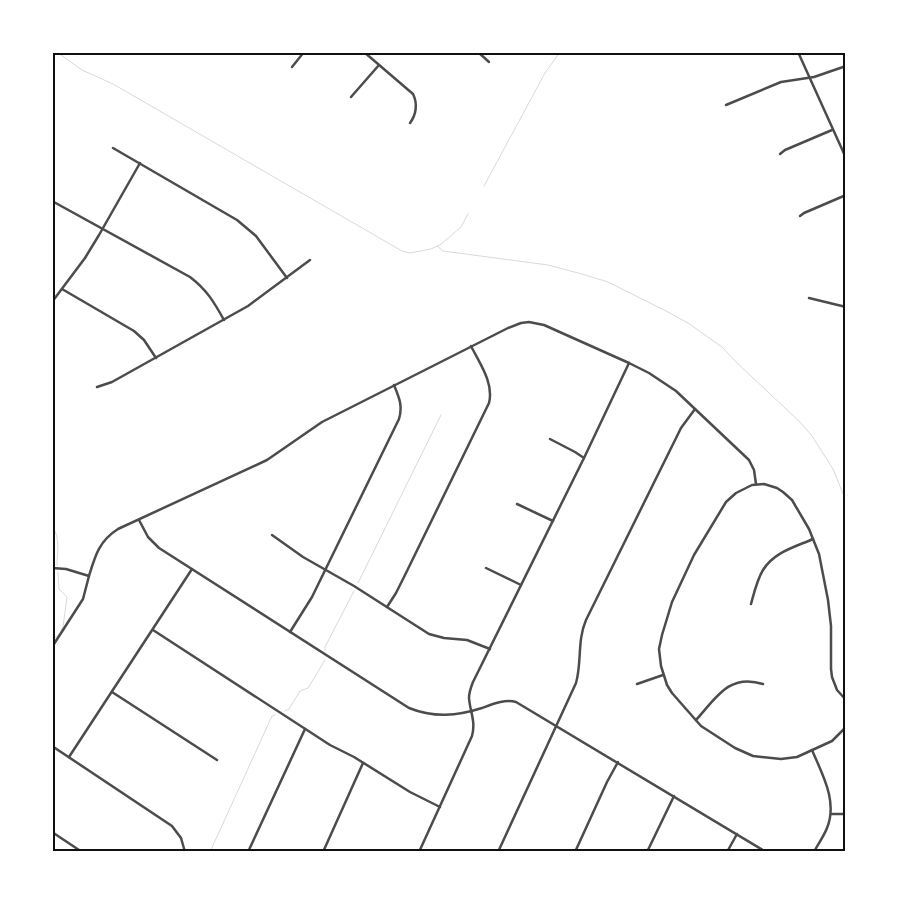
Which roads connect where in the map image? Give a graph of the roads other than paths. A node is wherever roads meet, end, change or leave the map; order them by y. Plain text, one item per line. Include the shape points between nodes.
1 (304, 52) edge
2 (364, 52) edge
3 (478, 52) edge
4 (798, 52) edge
5 (490, 62) dead end
6 (379, 65) junction
7 (846, 66) edge
8 (292, 67) dead end
9 (809, 78) junction
10 (351, 97) dead end
11 (726, 105) dead end
12 (410, 123) dead end
13 (832, 130) junction
14 (113, 148) dead end
15 (780, 154) dead end
16 (846, 158) edge
17 (140, 163) junction
18 (846, 195) edge
19 (52, 200) edge
20 (800, 216) dead end
21 (103, 228) junction
22 (310, 260) dead end
23 (286, 278) junction
24 (62, 290) junction
25 (809, 298) dead end
26 (52, 302) edge
27 (846, 307) edge
28 (224, 320) junction
29 (471, 346) junction
30 (156, 358) junction
31 (629, 363) junction
32 (394, 385) junction
33 (97, 387) dead end
34 (695, 409) junction
35 (550, 439) dead end
36 (584, 458) junction
37 (756, 484) junction
38 (517, 504) dead end
39 (139, 520) junction
40 (553, 521) junction
41 (272, 535) dead end
42 (813, 539) junction
43 (52, 568) edge
44 (486, 568) dead end
45 (192, 569) junction
46 (326, 570) junction
47 (89, 576) junction
48 (521, 585) junction
49 (751, 604) dead end
50 (387, 607) junction
51 (153, 630) junction
52 (290, 632) junction
53 (52, 647) edge
54 (490, 649) junction
55 (663, 675) junction
56 (637, 684) dead end
57 (763, 684) dead end
58 (112, 692) junction
59 (846, 700) edge
60 (472, 711) junction
61 (696, 720) junction
62 (557, 725) junction
63 (846, 727) edge
64 (305, 729) junction
65 (52, 746) edge
66 (812, 750) junction
67 (69, 757) junction
68 (217, 760) dead end
69 (618, 762) junction
70 (363, 763) junction
71 (674, 796) junction
72 (440, 807) junction
73 (831, 814) junction
74 (846, 814) edge
75 (52, 832) edge
76 (737, 834) junction
77 (82, 852) edge
78 (184, 852) edge
79 (248, 852) edge
80 (323, 852) edge
81 (419, 852) edge
82 (498, 852) edge
83 (575, 852) edge
84 (647, 852) edge
85 (727, 852) edge
86 (766, 852) edge
87 (814, 852) edge

1 - 8 street
2 - 6 street
3 - 5 street
4 - 9 street
6 - 10 street
6 - 12 street via 415,97 415,112
7 - 9 street
9 - 11 street via 781,82
9 - 13 street
13 - 15 street
13 - 16 street
14 - 17 street
17 - 21 street
17 - 23 street via 238,220 256,236
18 - 20 street
19 - 21 street
21 - 24 street
21 - 28 street via 199,284
22 - 23 street
23 - 28 street
24 - 26 street
24 - 30 street via 134,331
25 - 27 street
28 - 30 street
29 - 31 street via 516,324 535,323
29 - 32 street
29 - 50 street via 491,390 489,403
30 - 33 street
31 - 34 street via 669,386
31 - 36 street
32 - 39 street via 322,422 267,460
32 - 46 street via 401,403 399,419
34 - 37 street via 749,460
34 - 62 street via 681,428 586,620 581,636 578,674
35 - 36 street
36 - 40 street
37 - 42 street via 771,485 789,497
37 - 55 street via 736,493 726,502 694,555 672,602 662,635 659,658
38 - 40 street
39 - 45 street via 154,544
39 - 47 street via 118,529 103,543
40 - 48 street
41 - 46 street
42 - 49 street via 787,550 767,565
42 - 59 street via 828,600 832,677
43 - 47 street
44 - 48 street
45 - 51 street
45 - 52 street
46 - 50 street
46 - 52 street
47 - 53 street via 83,599
48 - 54 street
50 - 54 street via 433,635 467,640
51 - 58 street
51 - 64 street
52 - 60 street via 409,708 440,715
54 - 60 street via 471,689
55 - 56 street
55 - 61 street via 672,693
57 - 61 street via 746,680 733,683
58 - 67 street
58 - 68 street
60 - 62 street via 512,701
60 - 72 street via 472,736
61 - 66 street via 735,748 753,756 781,759
62 - 69 street
62 - 82 street
63 - 66 street via 832,740
64 - 70 street
64 - 79 street
65 - 67 street
66 - 73 street via 828,789
67 - 78 street via 172,826 181,838
69 - 71 street
69 - 83 street
70 - 72 street
70 - 80 street
71 - 76 street
71 - 84 street
72 - 81 street
73 - 74 street
73 - 87 street
75 - 77 street
76 - 85 street
76 - 86 street

